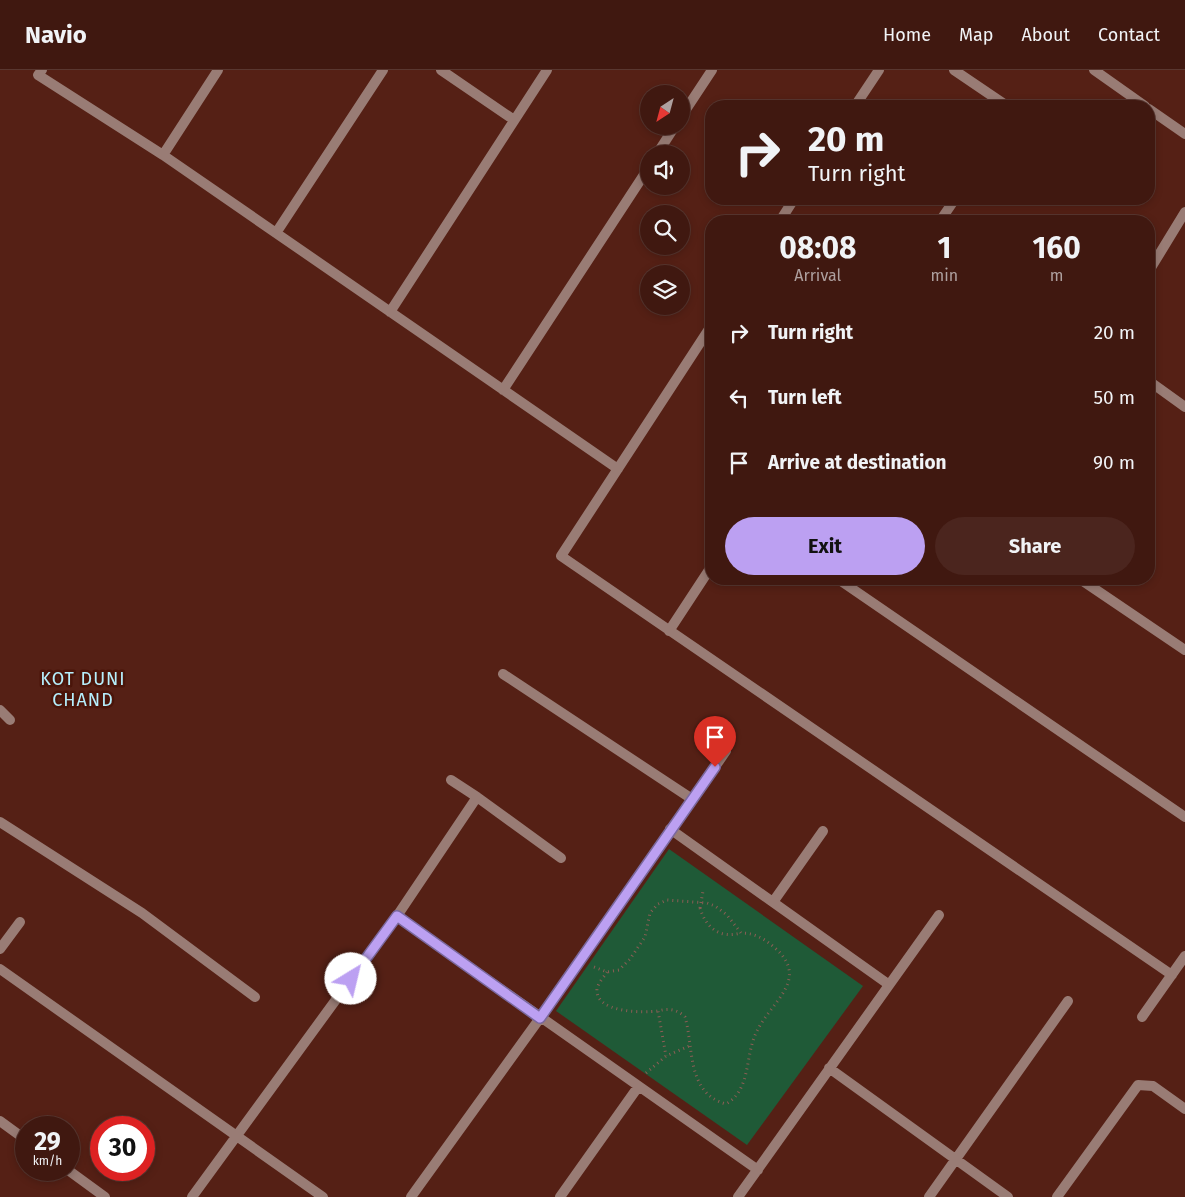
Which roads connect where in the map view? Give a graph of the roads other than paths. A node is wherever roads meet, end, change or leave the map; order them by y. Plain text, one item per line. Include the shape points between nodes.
1 (42, 70) edge
2 (218, 70) edge
3 (383, 70) edge
4 (441, 70) edge
5 (547, 70) edge
6 (712, 70) edge
7 (879, 70) edge
8 (954, 70) edge
9 (1094, 70) edge
10 (859, 100) edge
11 (998, 100) edge
12 (1136, 100) edge
13 (690, 103) edge
14 (1155, 113) edge
15 (514, 120) junction
16 (1185, 134) edge
17 (163, 155) junction
18 (640, 181) edge
19 (1185, 212) edge
20 (276, 234) junction
21 (1155, 261) edge
22 (390, 312) junction
23 (705, 335) edge
24 (1155, 385) edge
25 (503, 390) junction
26 (1185, 407) edge
27 (618, 469) junction
28 (705, 576) edge
29 (847, 585) edge
30 (1089, 585) edge
31 (669, 631) junction
32 (1185, 650) edge
33 (503, 674) dead end
34 (0, 710) edge
35 (10, 720) dead end
36 (726, 751) dead end
37 (452, 780) dead end
38 (477, 797) junction
39 (692, 799) junction
40 (1185, 817) edge
41 (0, 822) edge
42 (670, 830) junction
43 (823, 832) dead end
44 (561, 858) dead end
45 (773, 902) junction
46 (939, 915) dead end
47 (397, 916) junction
48 (20, 922) dead end
49 (0, 949) edge
50 (1185, 956) edge
51 (0, 969) edge
52 (1172, 975) junction
53 (888, 984) junction
54 (254, 997) dead end
55 (1068, 1001) dead end
56 (1142, 1017) dead end
57 (540, 1018) junction
58 (829, 1068) junction
59 (638, 1087) junction
60 (1185, 1109) edge
61 (0, 1121) edge
62 (15, 1132) edge
63 (236, 1136) junction
64 (955, 1160) junction
65 (758, 1170) junction
66 (80, 1179) edge
67 (105, 1197) edge
68 (192, 1197) edge
69 (323, 1197) edge
70 (411, 1197) edge
71 (560, 1197) edge
72 (738, 1197) edge
73 (928, 1197) edge
74 (1008, 1197) edge
75 (1057, 1197) edge

1 - 17 street via 38,75
2 - 17 street
3 - 20 street
4 - 15 street
5 - 15 street
6 - 13 street
7 - 10 street
8 - 11 street
9 - 12 street
14 - 16 street
15 - 22 street
17 - 20 street
18 - 25 street
19 - 21 street
20 - 22 street
22 - 25 street
23 - 27 street
24 - 26 street
25 - 27 street
27 - 31 street via 561,556
28 - 31 street
29 - 40 street
30 - 32 street
31 - 52 street
33 - 39 street
34 - 35 street
36 - 39 street
37 - 38 street
38 - 44 street
38 - 47 street
39 - 42 street
41 - 54 street via 142,913
42 - 45 street
42 - 57 street
43 - 45 street
45 - 53 street
46 - 53 street
47 - 57 street
47 - 63 street
48 - 49 street
50 - 52 street
51 - 63 street
52 - 56 street
53 - 58 street
55 - 64 street
57 - 59 street
57 - 70 street
58 - 64 street
58 - 65 street
59 - 65 street
59 - 71 street
60 - 75 street via 1153,1086 1138,1085
61 - 62 street
63 - 68 street
63 - 69 street
64 - 73 street
64 - 74 street
65 - 72 street
66 - 67 street

